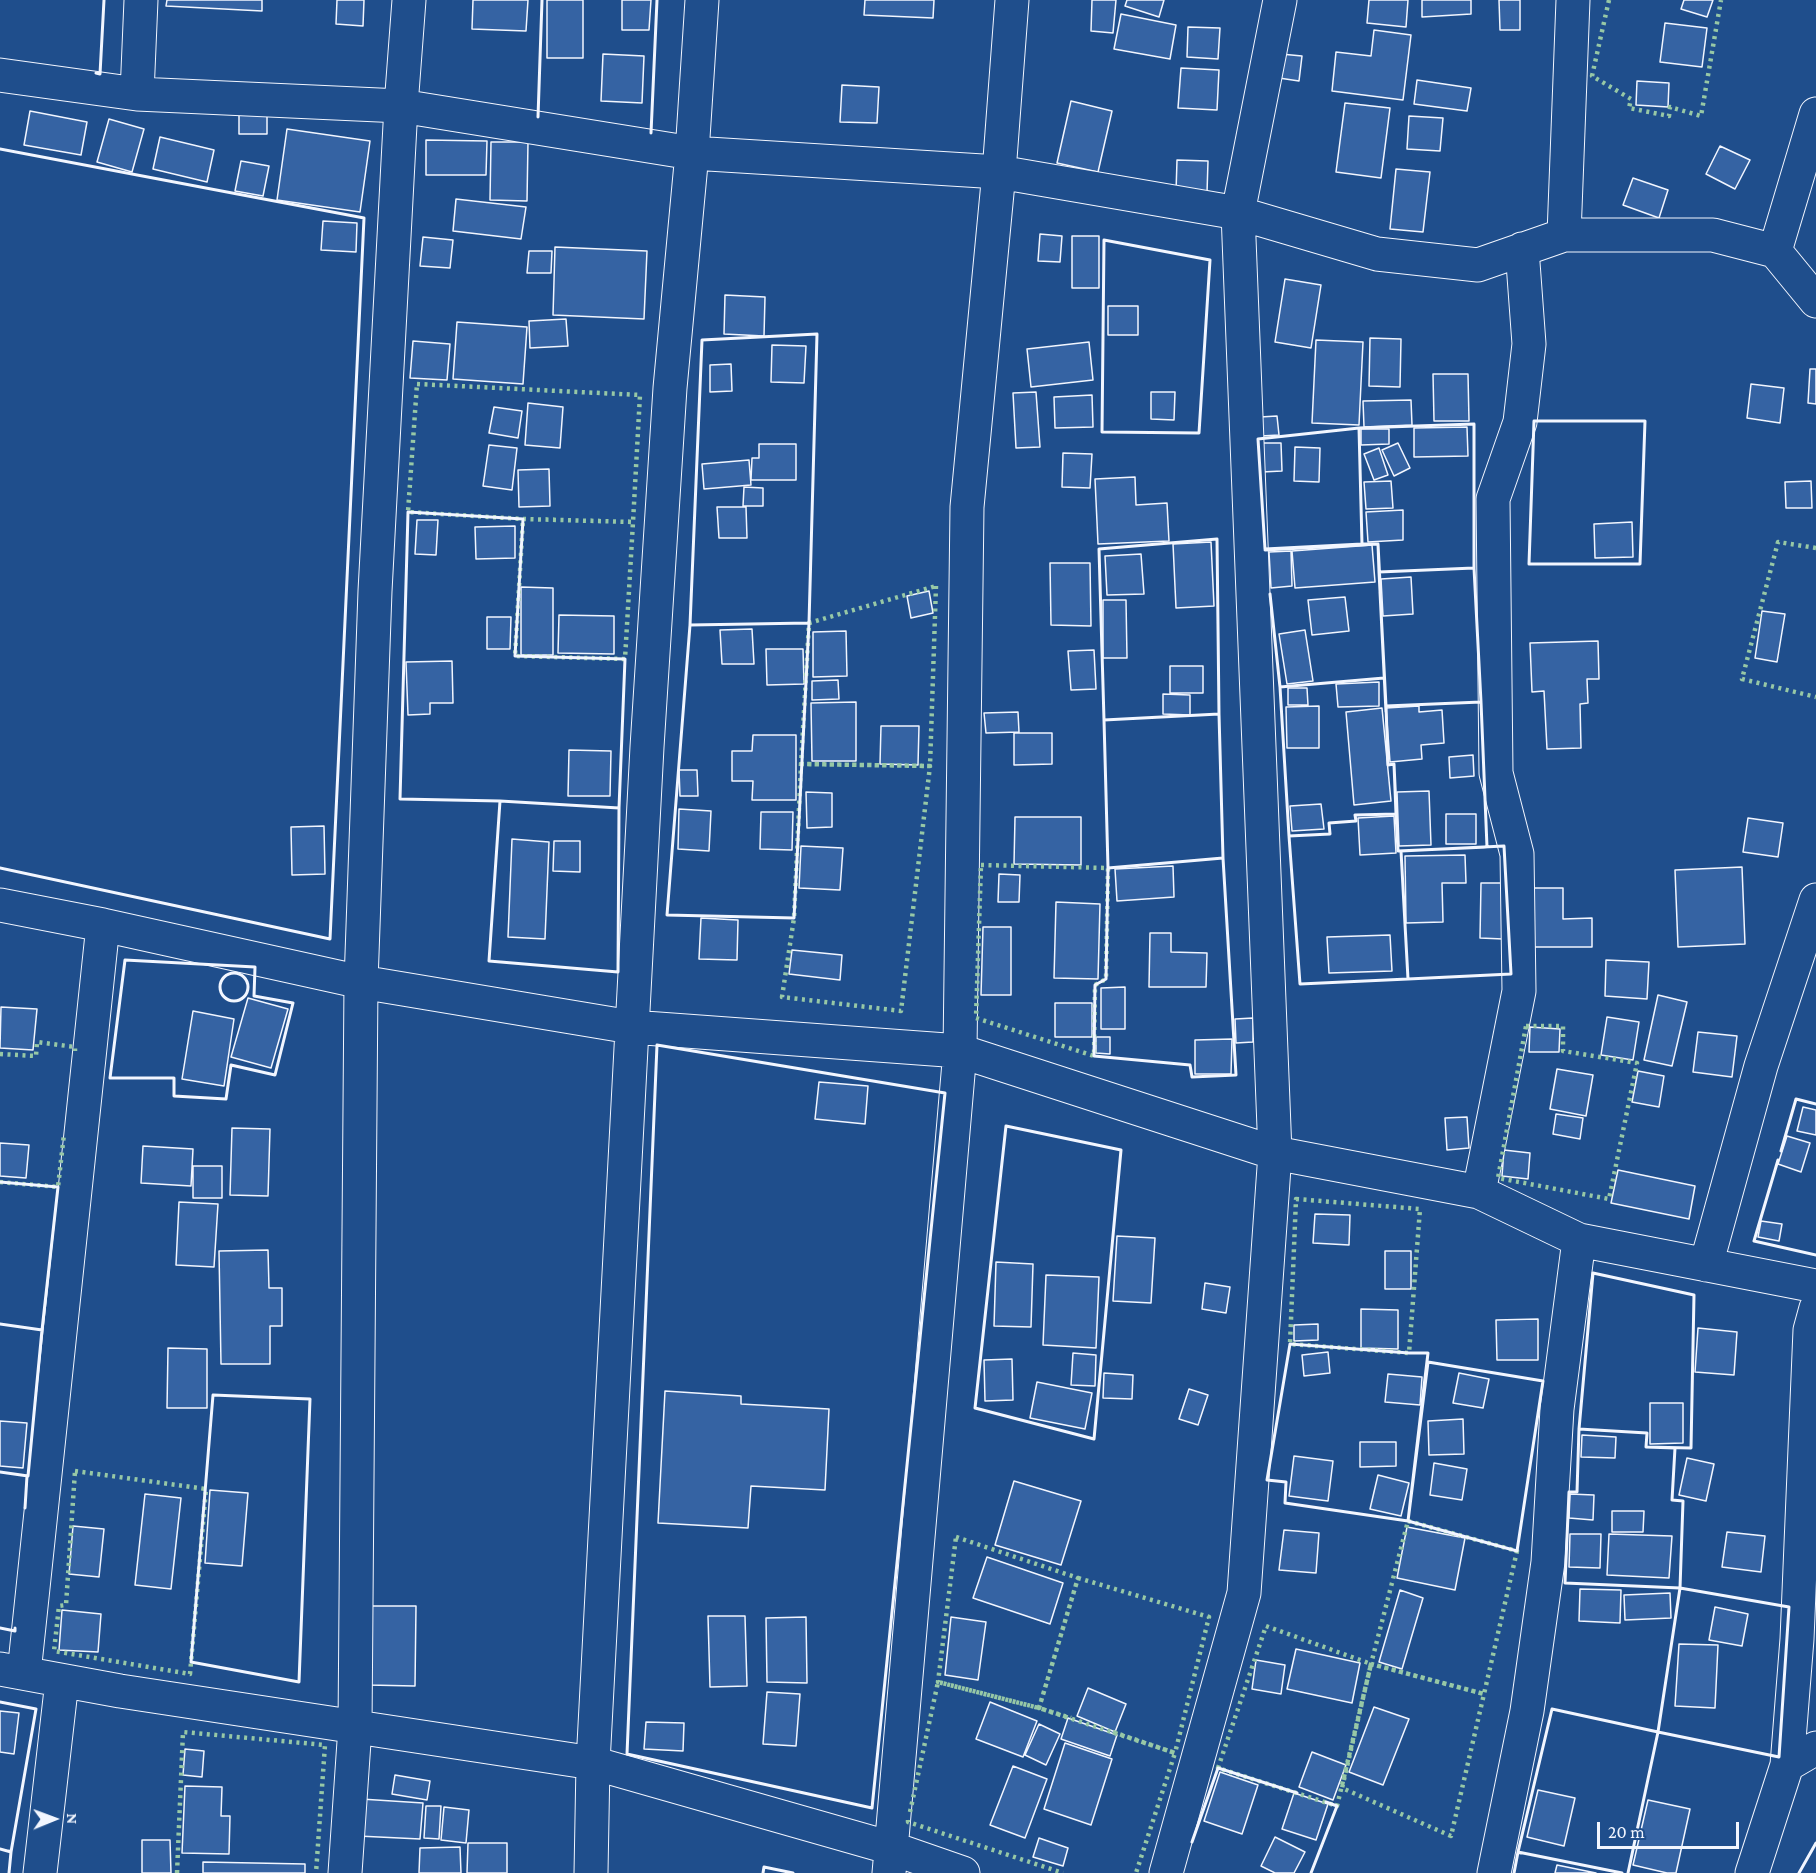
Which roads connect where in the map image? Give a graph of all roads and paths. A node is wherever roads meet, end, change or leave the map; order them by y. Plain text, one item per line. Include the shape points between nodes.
1 (141, 0) edge
2 (409, 0) edge
3 (702, 0) edge
4 (1012, 0) edge
5 (1280, 0) edge
6 (1572, 0) edge
7 (0, 75) edge
8 (137, 94) junction
9 (401, 106) junction
10 (1816, 114) edge
11 (692, 153) junction
12 (999, 172) junction
13 (1239, 213) junction
14 (1564, 235) junction
15 (1522, 249) junction
16 (1775, 251) junction
17 (1816, 301) edge
18 (1816, 900) edge
19 (0, 905) edge
20 (103, 925) junction
21 (361, 982) junction
22 (631, 1027) junction
23 (960, 1051) junction
24 (1275, 1153) junction
25 (1479, 1192) junction
26 (1579, 1240) junction
27 (1706, 1265) junction
28 (1816, 1286) edge
29 (1816, 1308) edge
30 (12, 1671) edge
31 (62, 1680) junction
32 (355, 1728) junction
33 (1816, 1748) edge
34 (593, 1763) junction
35 (1787, 1765) junction
36 (890, 1861) edge
37 (40, 1873) edge
38 (345, 1873) edge
39 (591, 1873) edge
40 (963, 1873) edge
41 (1166, 1873) edge
42 (1494, 1873) edge
43 (1752, 1873) edge

1 - 8 street
2 - 9 street
3 - 11 street
4 - 12 street
5 - 13 street
6 - 14 street
7 - 8 street
8 - 9 street
9 - 11 street
9 - 21 street via 375,591
10 - 16 street
11 - 12 street
11 - 22 street via 670,388
12 - 13 street
12 - 23 street via 967,507
13 - 15 street via 1377,254 1478,265
13 - 24 street
14 - 15 street
14 - 16 street via 1713,235
15 - 25 street via 1529,344 1520,422 1493,499 1496,773 1517,854 1519,991
16 - 17 street
18 - 27 street via 1761,1066
19 - 20 street
20 - 21 street
20 - 30 street
21 - 22 street
21 - 32 street
22 - 23 street
22 - 34 street
23 - 24 street
23 - 36 street
24 - 25 street
24 - 41 street via 1245,1593
25 - 26 street
26 - 27 street
26 - 42 street via 1557,1409 1548,1562 1527,1711
27 - 28 street
29 - 35 street via 1810,1330 1797,1639
30 - 31 street
31 - 32 street
31 - 37 street
32 - 34 street
32 - 38 street
33 - 35 street
34 - 36 street
34 - 39 street
35 - 43 street
36 - 40 street

